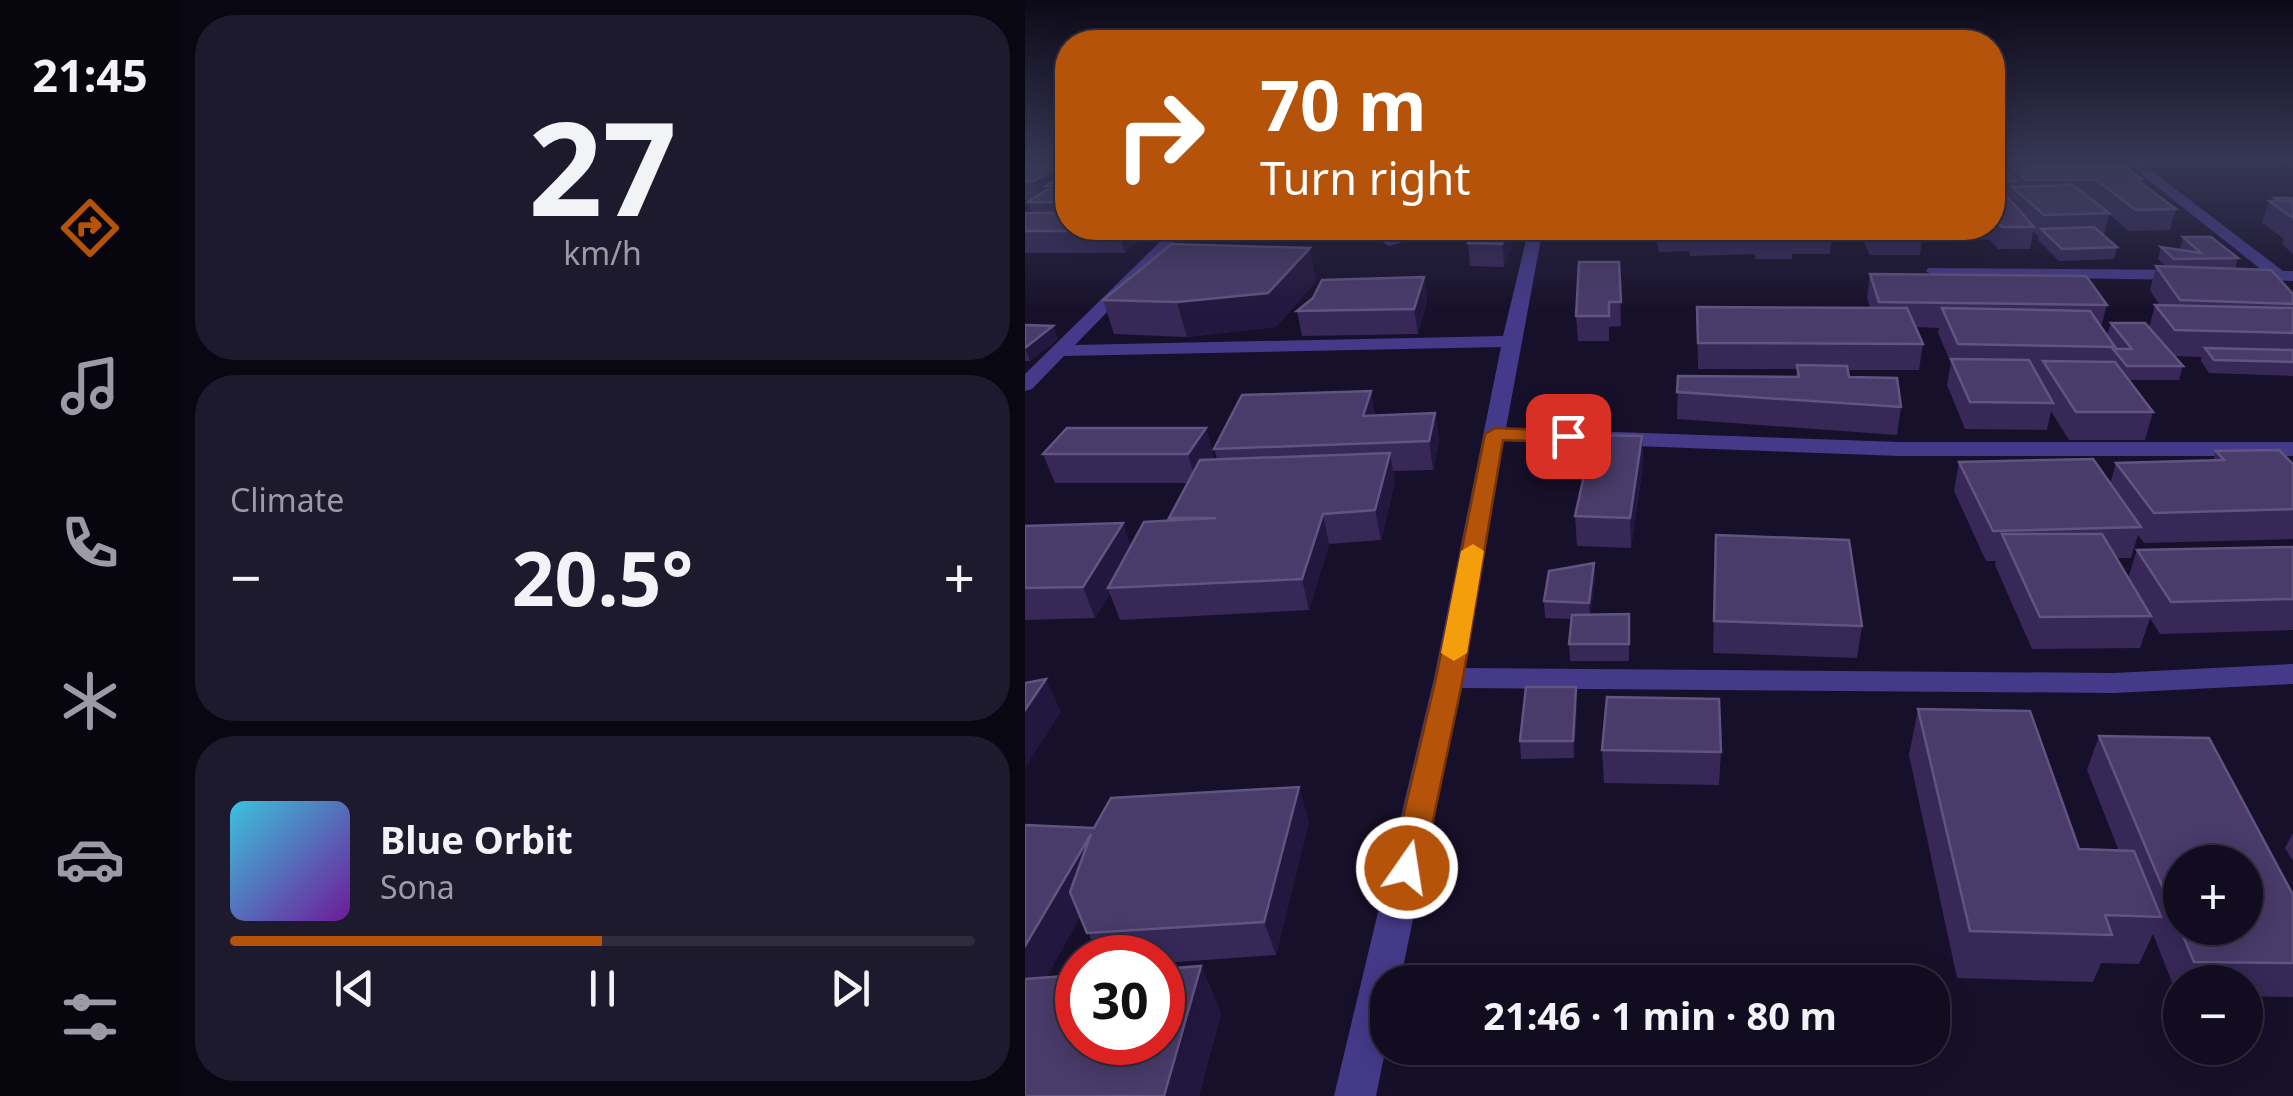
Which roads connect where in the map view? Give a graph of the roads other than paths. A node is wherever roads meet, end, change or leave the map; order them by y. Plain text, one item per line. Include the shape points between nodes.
1 (2196, 210) edge
2 (1170, 240) edge
3 (1396, 240) edge
4 (1533, 240) edge
5 (1389, 242) dead end
6 (1934, 270) edge
7 (2203, 275) edge
8 (2222, 276) edge
9 (2289, 280) edge
10 (1511, 341) junction
11 (1058, 351) junction
12 (1025, 385) edge
13 (1495, 434) junction
14 (2293, 449) edge
15 (2293, 674) edge
16 (1449, 678) junction
17 (1355, 1096) edge

1 - 9 street
2 - 11 street
3 - 5 street
4 - 10 street
6 - 7 street
8 - 9 street
10 - 11 street
10 - 13 street
11 - 12 street
13 - 14 street via 1900,449
13 - 16 street
15 - 16 street via 2114,682
16 - 17 street

